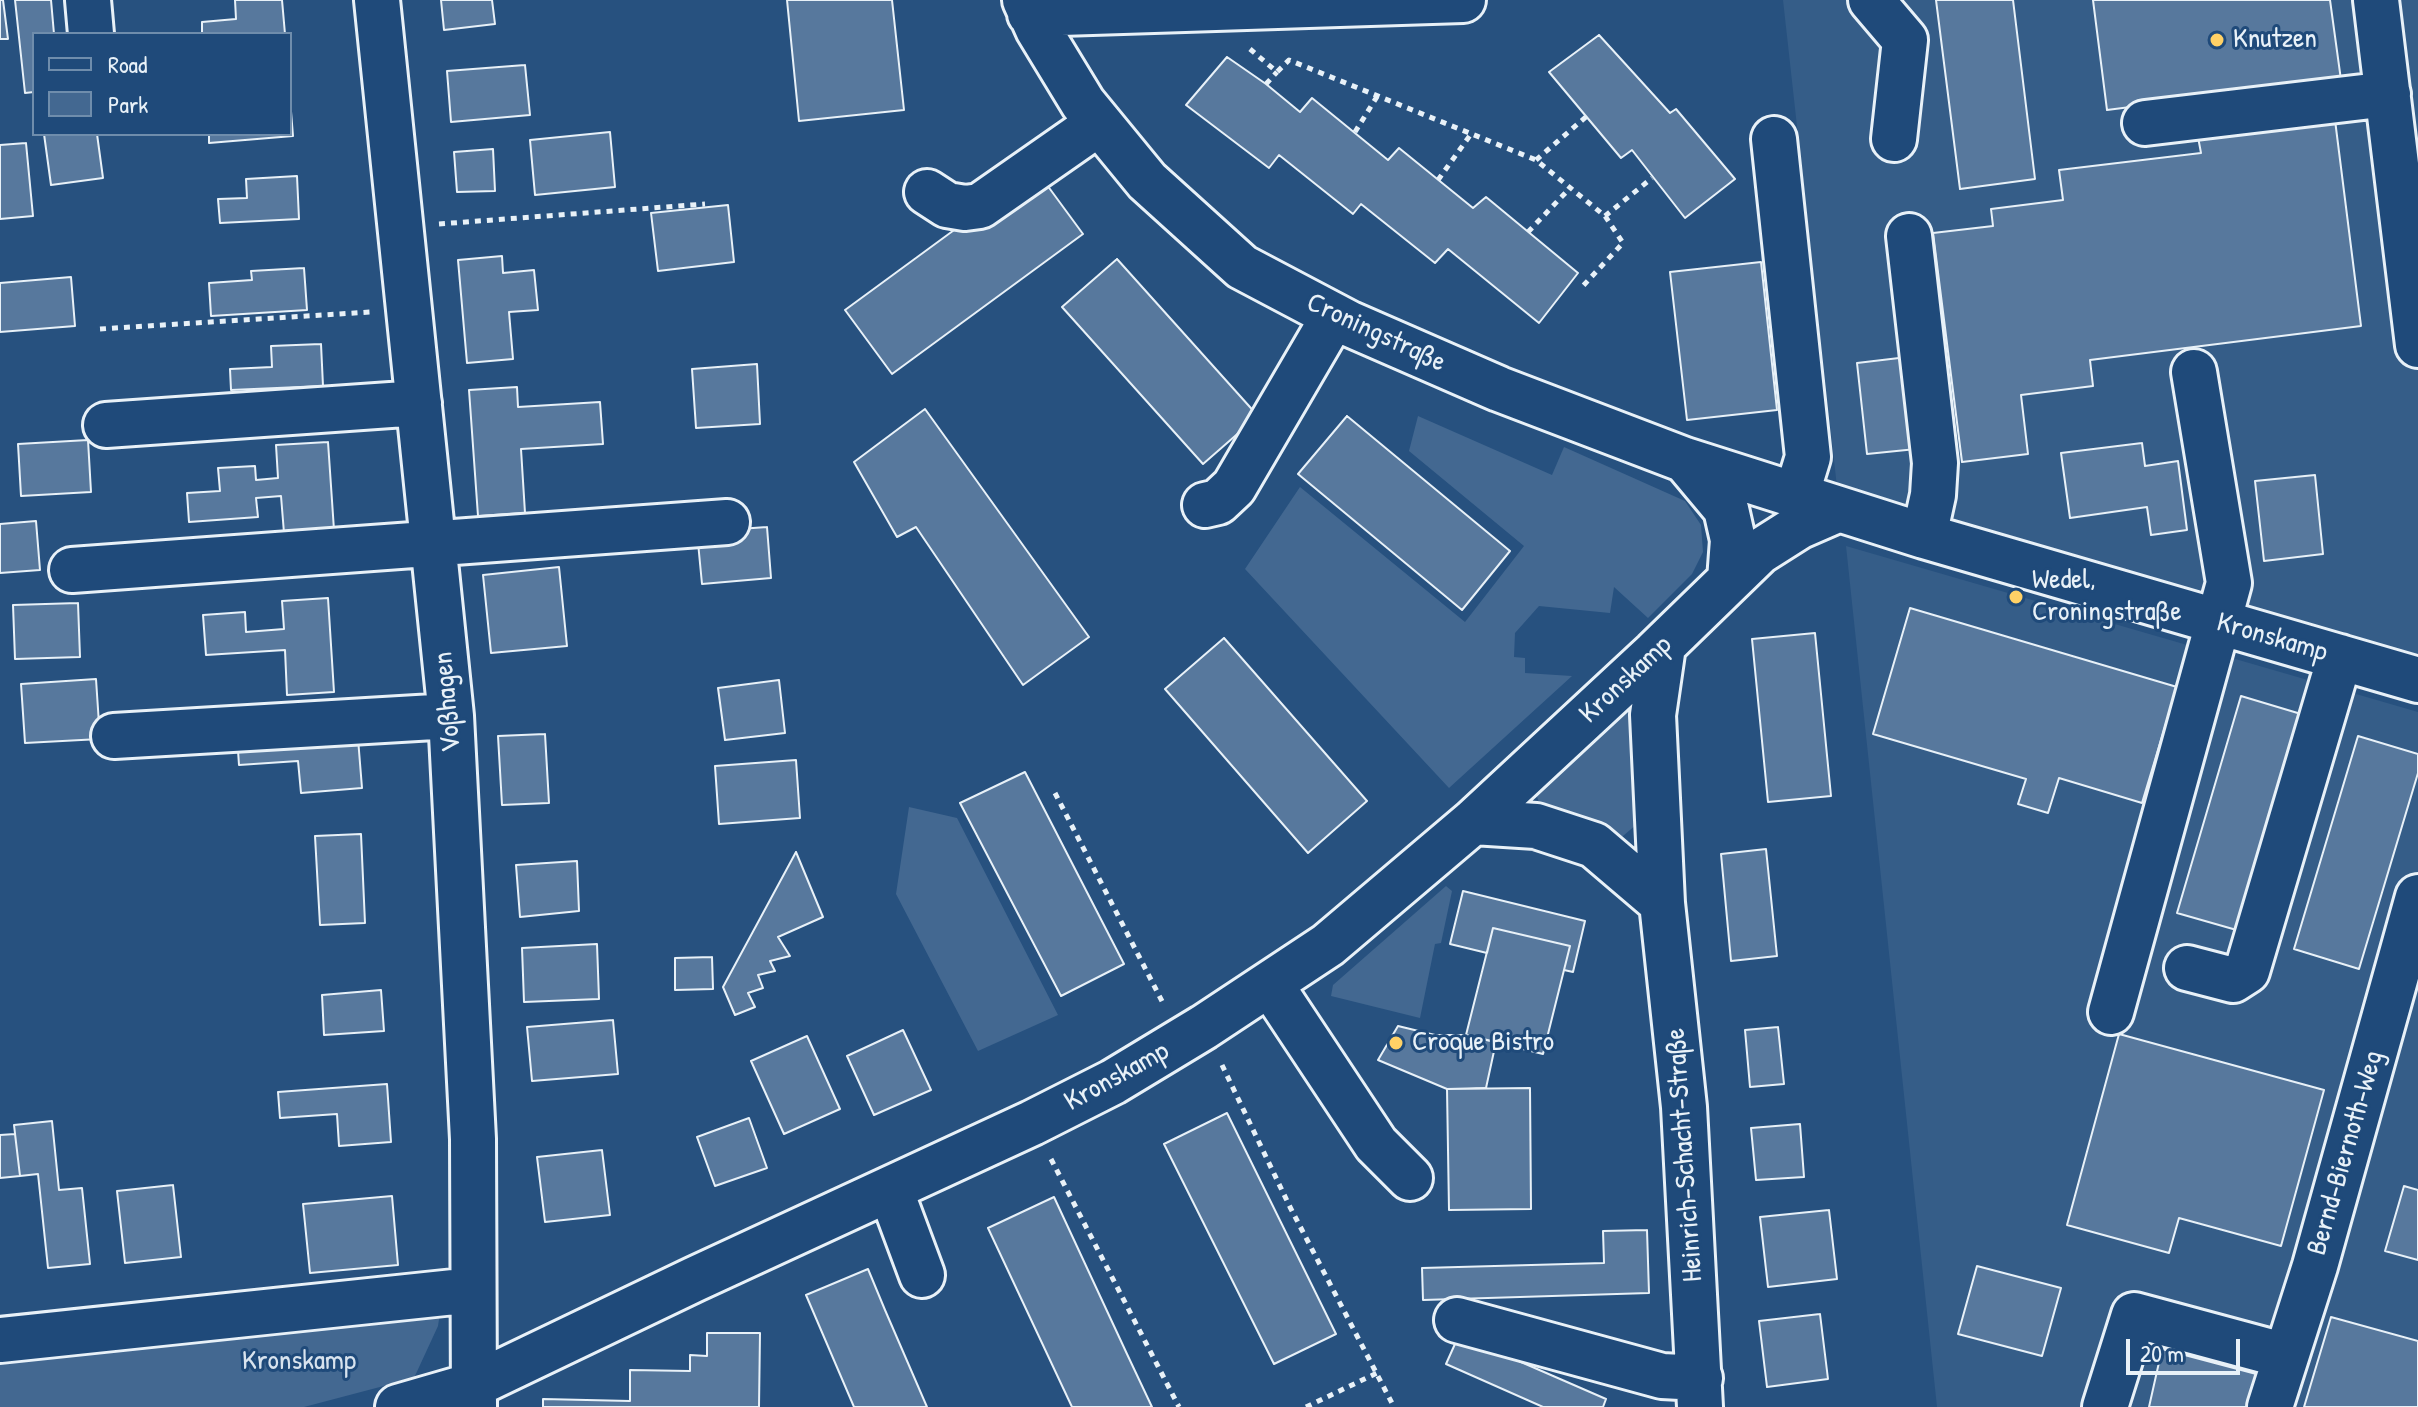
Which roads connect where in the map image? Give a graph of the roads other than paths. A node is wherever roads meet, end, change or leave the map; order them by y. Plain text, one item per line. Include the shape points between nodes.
1 (88, 0) edge
2 (377, 0) edge
3 (1463, 0) edge
4 (1871, 0) edge
5 (2376, 0) edge
6 (1028, 7) edge
7 (91, 32) edge
8 (2388, 94) junction
9 (1099, 123) junction
10 (2145, 123) dead end
11 (1774, 139) dead end
12 (1894, 139) dead end
13 (927, 192) dead end
14 (1909, 236) dead end
15 (1334, 316) junction
16 (2418, 345) edge
17 (2194, 372) dead end
18 (419, 403) junction
19 (106, 425) dead end
20 (1685, 460) junction
21 (1796, 496) junction
22 (1205, 505) dead end
23 (1839, 509) junction
24 (727, 522) dead end
25 (1924, 536) junction
26 (433, 543) junction
27 (72, 570) dead end
28 (1730, 580) junction
29 (2219, 623) junction
30 (1663, 646) junction
31 (2340, 657) junction
32 (2418, 680) edge
33 (451, 716) junction
34 (114, 736) dead end
35 (1473, 822) junction
36 (2418, 897) edge
37 (1662, 903) junction
38 (2187, 968) dead end
39 (1270, 984) junction
40 (2111, 1012) dead end
41 (1410, 1178) dead end
42 (890, 1189) junction
43 (922, 1275) dead end
44 (473, 1290) junction
45 (1457, 1320) dead end
46 (0, 1340) edge
47 (2286, 1356) junction
48 (1700, 1392) edge
49 (474, 1396) edge
50 (398, 1407) edge
51 (2105, 1407) edge
52 (2270, 1407) edge

1 - 7 street
2 - 18 street, Voßhagen
3 - 6 street
4 - 12 street via 1905,40
5 - 8 street
6 - 9 street, Croningstraße
8 - 10 street
8 - 16 street
9 - 13 street via 980,206 947,205
9 - 15 street, Croningstraße via 1147,181 1242,267
11 - 21 street via 1808,457
14 - 25 street via 1935,463
15 - 20 street, Croningstraße via 1499,389
15 - 22 street via 1234,487 1218,502
17 - 29 street via 2229,583
18 - 19 street
18 - 26 street, Voßhagen
20 - 21 street, Croningstraße
20 - 28 street via 1726,509 1733,540
21 - 23 street, Croningstraße
23 - 25 street, Kronskamp
23 - 28 street, Kronskamp via 1759,552
24 - 26 street
25 - 29 street, Kronskamp
26 - 27 street
26 - 33 street, Voßhagen
28 - 30 street, Kronskamp
29 - 31 street, Kronskamp
29 - 40 street
30 - 35 street, Kronskamp
30 - 37 street, Heinrich-Schacht-Straße via 1653,715
31 - 32 street, Kronskamp
31 - 38 street via 2247,971 2233,980
33 - 34 street
33 - 44 street, Voßhagen via 473,1139
35 - 37 street via 1536,826 1594,845
35 - 39 street, Kronskamp via 1328,945
36 - 47 street, Bernd-Biernoth-Weg
37 - 48 street, Heinrich-Schacht-Straße via 1684,1107
39 - 41 street via 1376,1144
39 - 42 street, Kronskamp via 1113,1082
42 - 43 street
42 - 49 street, Kronskamp
44 - 46 street
44 - 49 street, Voßhagen
45 - 48 street via 1662,1376
47 - 51 street via 2134,1315
47 - 52 street, Bernd-Biernoth-Weg
49 - 50 street, Kronskamp

